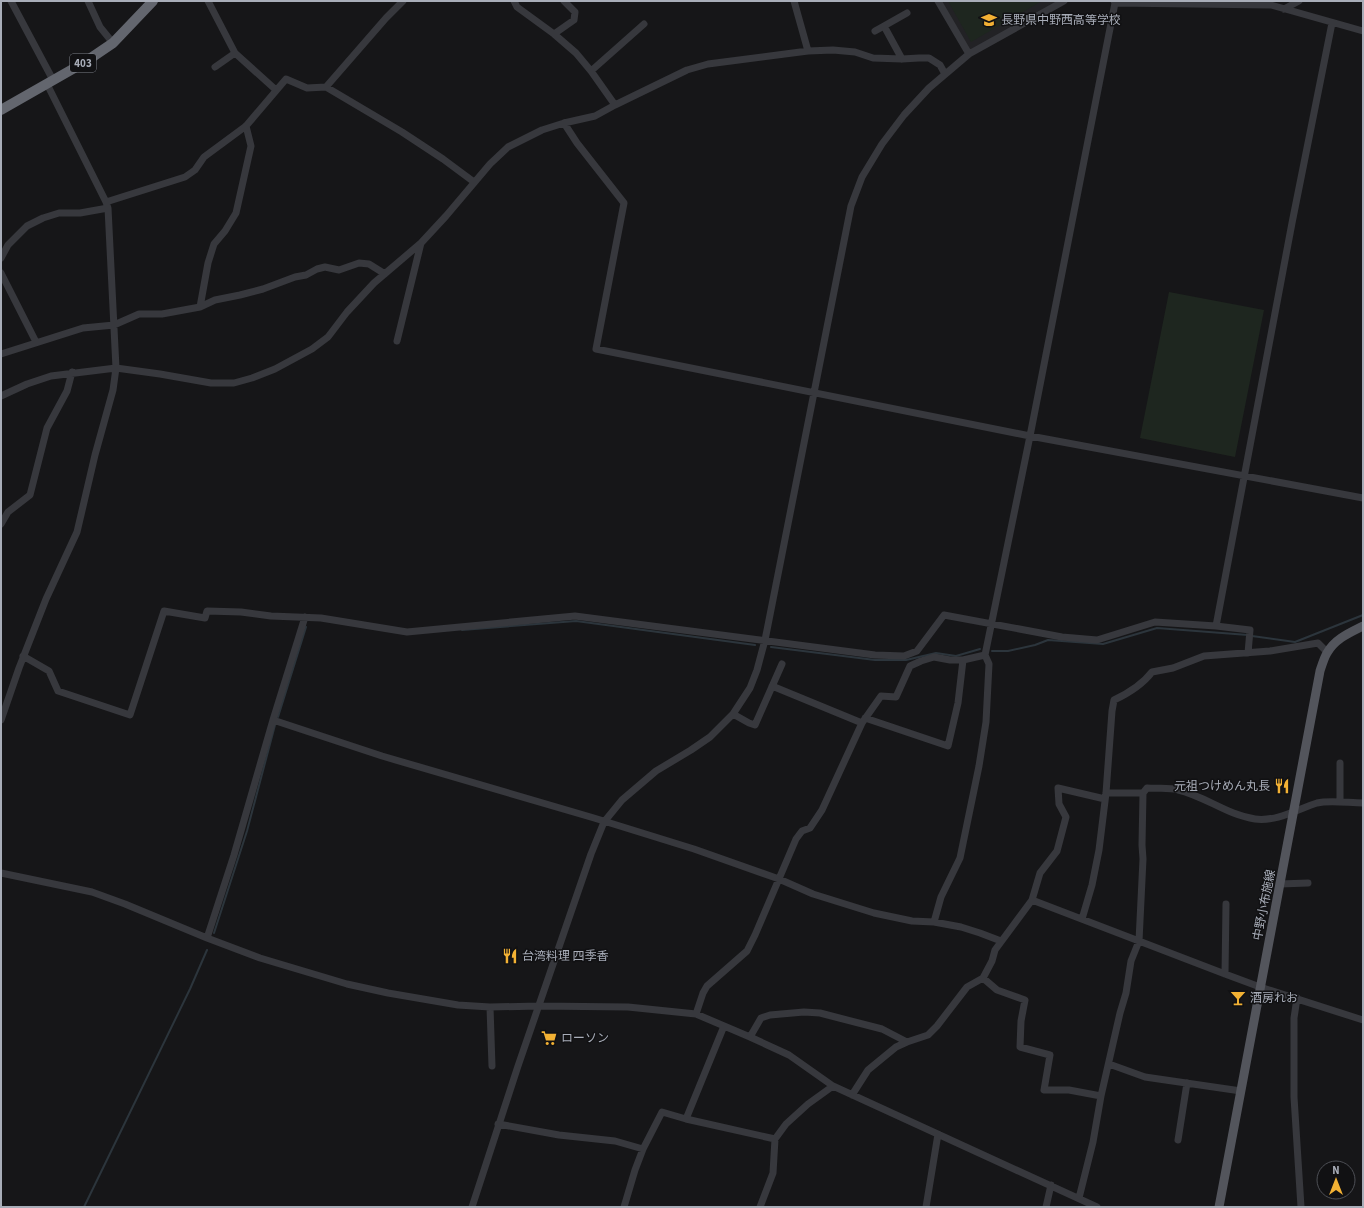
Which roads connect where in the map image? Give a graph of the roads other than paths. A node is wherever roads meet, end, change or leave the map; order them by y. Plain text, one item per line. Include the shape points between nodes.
1 (11, 1) edge
2 (88, 1) edge
3 (153, 1) edge
4 (208, 1) edge
5 (403, 1) edge
6 (514, 1) edge
7 (564, 1) edge
8 (794, 1) edge
9 (938, 1) edge
10 (1064, 1) edge
11 (1299, 1) edge
12 (1115, 2) edge
13 (1270, 3) edge
14 (1284, 9) junction
15 (907, 13) dead end
16 (1332, 22) junction
17 (644, 24) dead end
18 (884, 26) junction
19 (875, 31) dead end
20 (1363, 31) edge
21 (554, 34) junction
22 (113, 43) junction
23 (808, 52) junction
24 (235, 53) junction
25 (969, 54) junction
26 (902, 60) junction
27 (215, 67) dead end
28 (591, 71) junction
29 (945, 74) junction
30 (50, 82) junction
31 (326, 87) junction
32 (276, 90) junction
33 (615, 104) junction
34 (1, 110) edge
35 (564, 123) junction
36 (246, 126) junction
37 (474, 182) junction
38 (107, 205) junction
39 (421, 243) junction
40 (1, 258) edge
41 (1, 274) edge
42 (385, 274) junction
43 (200, 307) junction
44 (114, 325) junction
45 (397, 341) dead end
46 (36, 342) junction
47 (1, 354) edge
48 (116, 368) junction
49 (72, 372) junction
50 (814, 393) junction
51 (1, 396) edge
52 (1030, 436) junction
53 (1245, 476) junction
54 (1363, 498) edge
55 (4, 510) edge
56 (1, 524) edge
57 (306, 617) junction
58 (992, 624) junction
59 (1216, 626) junction
60 (1363, 626) edge
61 (766, 640) junction
62 (1327, 652) junction
63 (1248, 653) junction
64 (985, 655) junction
65 (23, 656) junction
66 (963, 660) junction
67 (782, 664) dead end
68 (772, 686) junction
69 (733, 714) junction
70 (1, 720) edge
71 (273, 720) junction
72 (864, 721) junction
73 (1340, 763) dead end
74 (1143, 793) junction
75 (1106, 796) junction
76 (1340, 802) junction
77 (1363, 802) edge
78 (1293, 813) junction
79 (604, 822) junction
80 (1, 873) edge
81 (779, 879) junction
82 (1308, 883) dead end
83 (1280, 884) junction
84 (1032, 900) junction
85 (1226, 904) dead end
86 (1082, 919) junction
87 (934, 922) junction
88 (207, 938) junction
89 (1000, 941) junction
90 (1139, 941) junction
91 (1225, 974) junction
92 (983, 978) junction
93 (1260, 987) junction
94 (1297, 998) junction
95 (539, 1006) junction
96 (490, 1007) junction
97 (696, 1014) junction
98 (1363, 1020) edge
99 (724, 1026) junction
100 (750, 1036) junction
101 (907, 1042) junction
102 (1109, 1064) junction
103 (492, 1066) dead end
104 (1187, 1083) junction
105 (833, 1086) junction
106 (1241, 1091) junction
107 (852, 1095) junction
108 (1101, 1096) junction
109 (686, 1119) junction
110 (498, 1124) junction
111 (938, 1134) junction
112 (775, 1139) junction
113 (1178, 1140) dead end
114 (643, 1148) junction
115 (1050, 1185) junction
116 (1079, 1198) junction
117 (472, 1207) edge
118 (624, 1207) edge
119 (760, 1207) edge
120 (926, 1207) edge
121 (1046, 1207) edge
122 (1097, 1207) edge
123 (1219, 1207) edge
124 (1301, 1207) edge

1 - 30 street
2 - 22 street via 100,27
3 - 22 highway, 403
4 - 24 street
5 - 31 street
6 - 21 street via 516,6
7 - 21 street via 574,12 574,20
8 - 23 street
9 - 25 street
10 - 25 street
11 - 14 street
12 - 13 street
12 - 52 street
13 - 14 street
14 - 16 street
15 - 18 street
16 - 20 street
16 - 53 street
17 - 28 street
18 - 19 street
18 - 26 street
21 - 28 street via 576,53
22 - 30 highway, 403
23 - 26 street via 833,50 855,52 873,58
23 - 33 street via 708,64 687,70
24 - 27 street
24 - 32 street
25 - 29 street
26 - 29 street via 929,58 940,65
28 - 33 street
29 - 50 street via 904,115 882,144 862,177 850,206
30 - 34 highway, 403
30 - 38 street
31 - 32 street via 307,88 286,79
31 - 37 street via 402,132
32 - 36 street
33 - 35 street via 596,116
35 - 37 street via 542,130 508,147
35 - 50 street via 624,203 596,349
36 - 38 street via 204,157 195,170 185,177
36 - 43 street via 251,146 236,213 214,244
37 - 39 street
38 - 40 street via 80,213 59,213 27,226 8,245
38 - 44 street
39 - 42 street
39 - 45 street
41 - 46 street
42 - 43 street via 369,264 359,263 339,270 325,267 240,296 215,300
42 - 48 street via 374,283 328,337 312,349 275,369 252,378 234,383 211,383
43 - 44 street via 162,314 139,314
44 - 46 street via 83,328
44 - 48 street
46 - 47 street
48 - 49 street
48 - 65 street via 113,390 77,532
49 - 51 street via 27,384
49 - 55 street via 67,392 47,428 30,495
50 - 52 street
50 - 61 street
52 - 53 street
52 - 58 street
53 - 54 street
53 - 59 street
55 - 56 street
57 - 61 street via 407,632 575,616
57 - 65 street via 207,611 205,618 164,611 130,715 58,691 49,671
57 - 71 street
58 - 59 street via 1062,637 1097,640 1155,622
58 - 61 street via 944,615 917,651 904,656 875,655
58 - 64 street
59 - 63 street via 1250,630
60 - 62 main road, 中野小布施線 via 1348,633
61 - 69 street via 750,688
62 - 63 street via 1318,644
62 - 78 main road, 中野小布施線 via 1320,671
63 - 75 street via 1204,656 1173,668 1152,672 1129,694 1114,700
64 - 66 street
64 - 87 street via 989,664 986,722 979,766 960,858 941,897
65 - 70 street
66 - 72 street via 934,657 910,666 896,697 881,696
66 - 72 street via 958,703 948,746
67 - 68 street
68 - 69 street via 756,725
68 - 72 street
69 - 79 street via 710,737 656,772 622,800
71 - 79 street via 382,756
71 - 88 street
72 - 81 street via 822,810 810,828 796,839
73 - 76 street
74 - 75 street
74 - 78 street via 1147,788 1178,789 1228,812 1256,819 1269,819
74 - 90 street
75 - 84 street via 1058,788 1059,804 1066,816 1057,851 1040,873
75 - 86 street via 1099,850
76 - 77 street
76 - 78 street via 1318,803
78 - 83 main road, 中野小布施線
79 - 81 street via 694,849
79 - 95 street
80 - 88 street via 92,892
81 - 87 street via 813,894 874,913 912,921
81 - 97 street via 747,951 707,986
82 - 83 street
83 - 93 main road, 中野小布施線
84 - 86 street
84 - 89 street
85 - 91 street
86 - 90 street
87 - 89 street via 960,927
88 - 96 street via 260,958 347,984 458,1005
89 - 92 street
90 - 91 street
90 - 102 street via 1131,961
91 - 93 street
92 - 101 street via 967,987 928,1035
92 - 108 street via 997,990 1025,1000 1020,1047 1050,1055 1044,1090 1069,1090
93 - 94 street
93 - 106 main road, 中野小布施線
94 - 98 street
94 - 124 street via 1294,1018 1294,1097
95 - 96 street
95 - 97 street via 628,1007
95 - 110 street
96 - 103 street
97 - 99 street
99 - 100 street
99 - 109 street
100 - 101 street via 760,1018 804,1012 820,1013 882,1029
100 - 105 street via 789,1055
101 - 107 street via 896,1047 868,1070
102 - 104 street via 1145,1077
102 - 108 street
104 - 106 street
104 - 113 street
105 - 107 street
105 - 112 street via 786,1124
106 - 123 main road, 中野小布施線
107 - 111 street
108 - 116 street
109 - 112 street
109 - 114 street via 662,1112
110 - 114 street via 559,1135 615,1141
110 - 117 street
111 - 115 street
111 - 120 street
112 - 119 street via 773,1173
114 - 118 street
115 - 116 street
115 - 121 street
116 - 122 street

